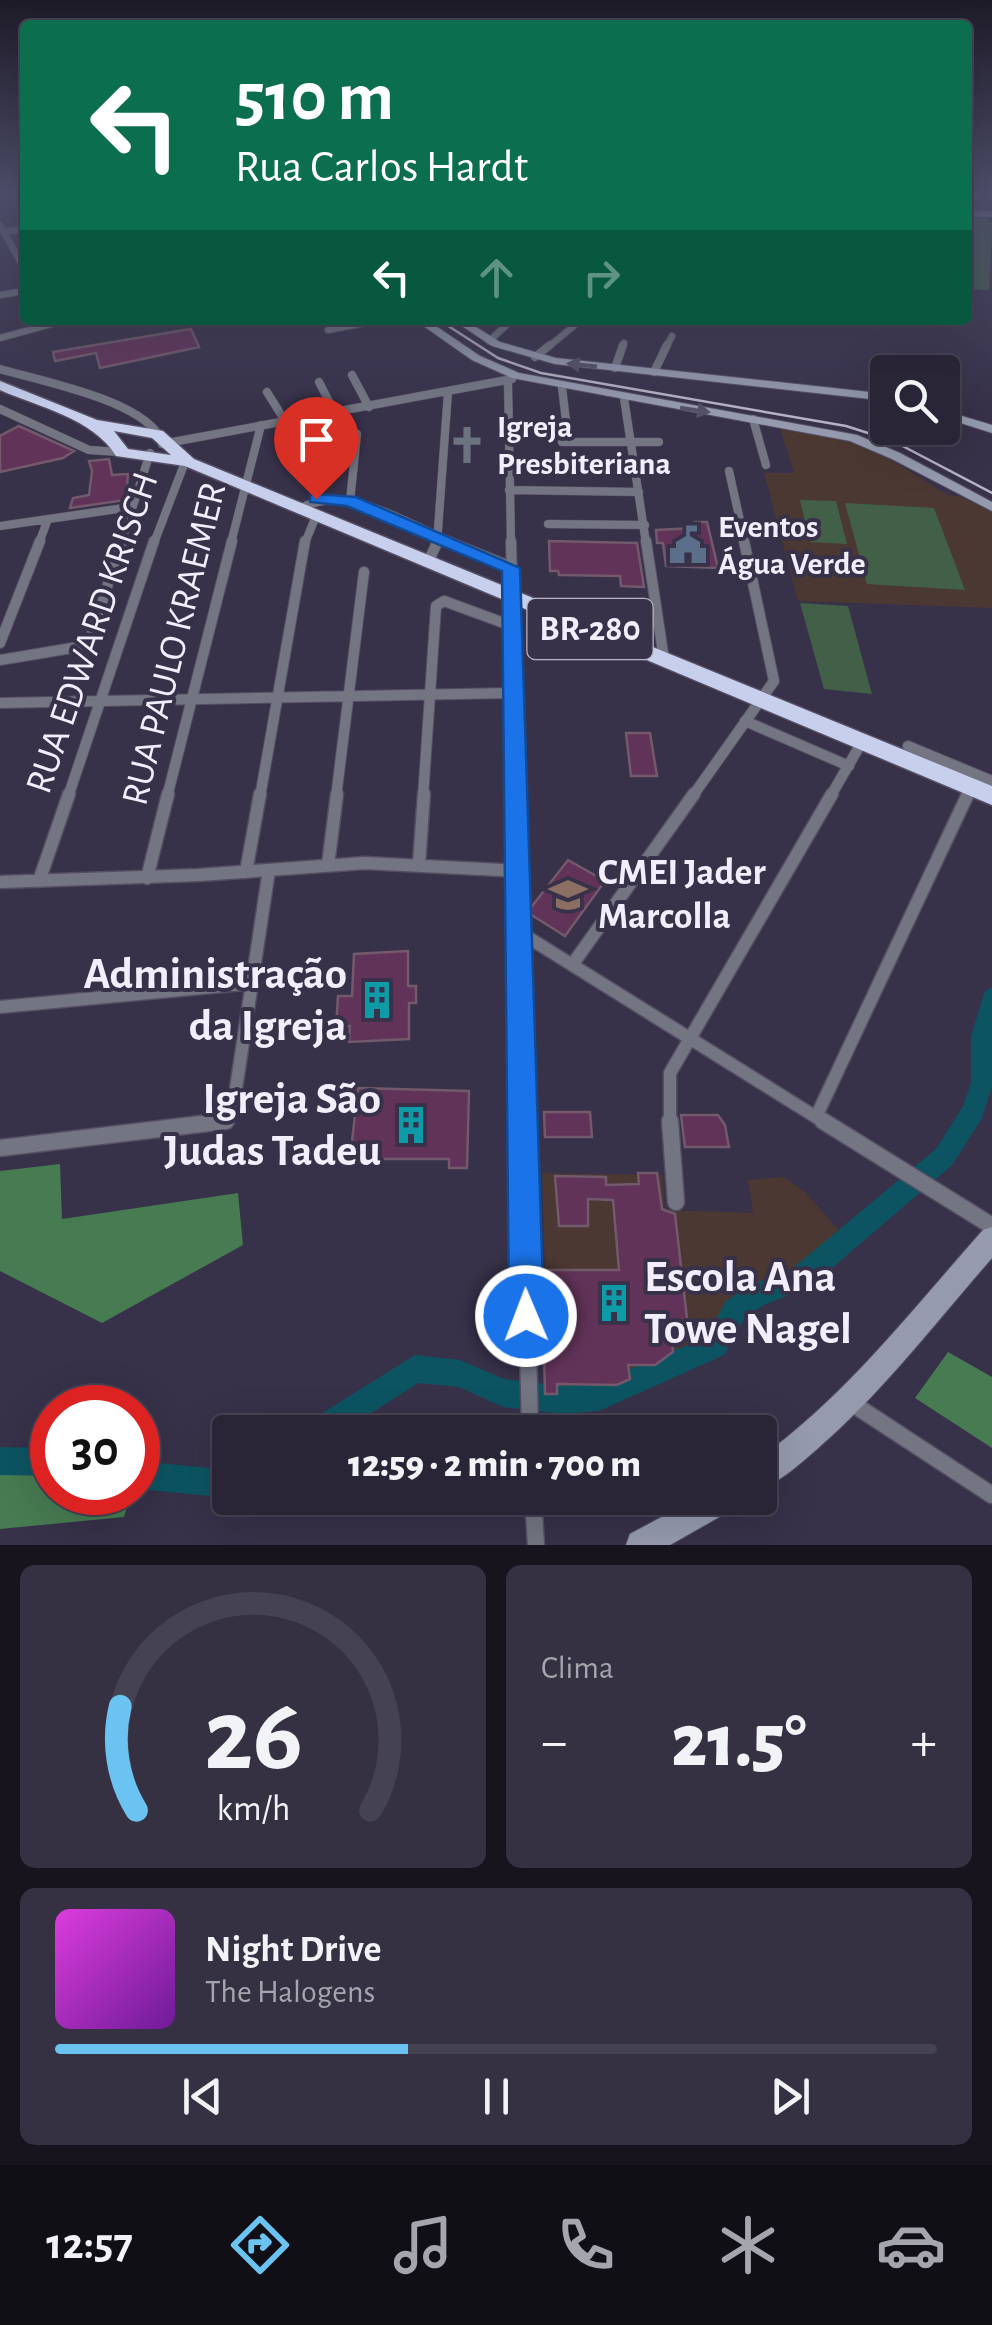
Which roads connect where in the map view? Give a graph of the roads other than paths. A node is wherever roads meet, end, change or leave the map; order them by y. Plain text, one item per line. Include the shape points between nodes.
1 (44, 325) edge
2 (354, 325) edge
3 (427, 325) edge
4 (465, 325) edge
5 (507, 325) edge
6 (575, 325) edge
7 (328, 330) dead end
8 (672, 336) dead end
9 (0, 338) edge
10 (489, 341) junction
11 (624, 343) dead end
12 (467, 352) junction
13 (535, 357) junction
14 (616, 368) junction
15 (0, 369) edge
16 (654, 372) junction
17 (352, 376) dead end
18 (512, 379) junction
19 (320, 382) dead end
20 (0, 385) edge
21 (562, 387) junction
22 (269, 392) dead end
23 (448, 392) junction
24 (870, 396) edge
25 (624, 398) junction
26 (369, 406) junction
27 (0, 409) edge
28 (335, 413) junction
29 (752, 419) junction
30 (960, 419) edge
31 (287, 421) junction
32 (566, 421) dead end
33 (261, 425) junction
34 (992, 429) edge
35 (357, 434) dead end
36 (562, 442) dead end
37 (630, 442) junction
38 (659, 442) dead end
39 (150, 446) junction
40 (564, 463) dead end
41 (634, 463) junction
42 (766, 465) dead end
43 (729, 471) dead end
44 (246, 486) junction
45 (509, 490) junction
46 (639, 492) junction
47 (350, 501) junction
48 (130, 507) junction
49 (992, 507) edge
50 (308, 513) junction
51 (48, 519) junction
52 (548, 524) dead end
53 (644, 525) junction
54 (0, 526) edge
55 (439, 539) junction
56 (428, 562) junction
57 (511, 568) junction
58 (364, 572) dead end
59 (512, 597) junction
60 (512, 626) junction
61 (0, 644) edge
62 (664, 659) junction
63 (0, 660) edge
64 (514, 693) junction
65 (430, 695) junction
66 (348, 697) junction
67 (276, 698) junction
68 (192, 700) junction
69 (761, 700) junction
70 (0, 703) edge
71 (99, 703) junction
72 (745, 721) junction
73 (862, 742) junction
74 (908, 746) dead end
75 (849, 766) junction
76 (992, 781) edge
77 (971, 787) junction
78 (992, 796) edge
79 (328, 864) junction
80 (419, 864) junction
81 (270, 870) junction
82 (518, 871) junction
83 (246, 872) junction
84 (147, 878) junction
85 (39, 880) junction
86 (0, 882) edge
87 (520, 934) junction
88 (572, 965) junction
89 (254, 983) junction
90 (0, 1007) edge
91 (690, 1038) junction
92 (816, 1117) junction
93 (0, 1148) edge
94 (676, 1202) dead end
95 (992, 1226) edge
96 (992, 1239) edge
97 (850, 1402) junction
98 (529, 1415) edge
99 (777, 1462) edge
100 (992, 1495) edge
101 (534, 1515) edge
102 (695, 1515) edge
103 (536, 1545) edge
104 (641, 1545) edge

1 - 9 street
2 - 7 street
3 - 12 street
4 - 10 street
5 - 10 street
6 - 13 street
8 - 16 street
10 - 12 street
10 - 13 street
11 - 14 street
12 - 18 street
14 -> 13 street
14 - 16 street
15 - 39 street via 64,387
16 - 24 street
17 - 26 street
18 - 21 street
18 - 23 street
18 - 45 street
19 - 28 street
20 - 39 highway, BR-280
21 - 25 street
21 - 32 street
22 - 31 street
23 - 26 street
23 - 55 street
25 -> 29 street
25 - 37 street
26 - 28 street
27 - 39 street via 84,448
28 - 31 street
29 - 42 street
29 - 49 street via 866,442
30 - 34 street
31 - 33 street
33 - 39 street
33 - 44 street, RUA PAULO KRAEMER
35 - 47 street
36 - 37 street
37 - 38 street
37 - 41 street
39 - 44 highway, BR-280
39 - 48 street
39 - 71 street, RUA EDWARD KRISCH via 178,474
40 - 41 street
41 - 46 street
43 - 69 street via 774,676
44 - 50 highway, BR-280
44 - 68 street, RUA PAULO KRAEMER
45 - 46 street
45 - 57 street
46 - 53 street
47 - 50 street via 316,499
47 - 55 street
48 - 51 street
48 - 63 street via 90,639
50 - 56 highway, BR-280
50 - 67 street
51 - 54 street
51 - 61 street
52 - 53 street
53 - 62 street
55 - 56 street
55 - 57 street
56 - 59 highway, BR-280
57 - 59 street
58 - 66 street
59 - 60 street
59 - 62 highway, BR-280
60 - 64 street
60 - 65 street via 444,601 436,606
62 - 69 highway, BR-280
64 - 65 street
64 - 82 street
65 - 66 street
65 - 80 street
66 - 67 street
66 - 79 street
67 - 68 street
67 - 83 street
68 - 71 street
68 - 84 street, RUA PAULO KRAEMER
69 - 72 street
69 - 73 highway, BR-280
70 - 71 street
71 - 85 street, RUA EDWARD KRISCH
72 - 75 street
72 - 88 street
73 - 75 street
73 - 77 highway, BR-280
74 - 76 street
75 - 91 street
77 - 78 highway, BR-280
77 - 92 street
79 - 80 street
79 - 81 street
80 - 82 street
81 - 83 street
81 - 89 street
82 - 87 street
83 - 84 street
84 - 85 street
85 - 86 street
87 - 88 street
87 - 98 street
88 - 91 street
89 - 90 street
89 - 93 street via 232,1115 225,1122
91 - 92 street
91 - 94 street via 668,1084
92 - 95 street
96 - 97 street
97 - 99 street
97 - 100 street
101 - 103 street
102 - 104 street

